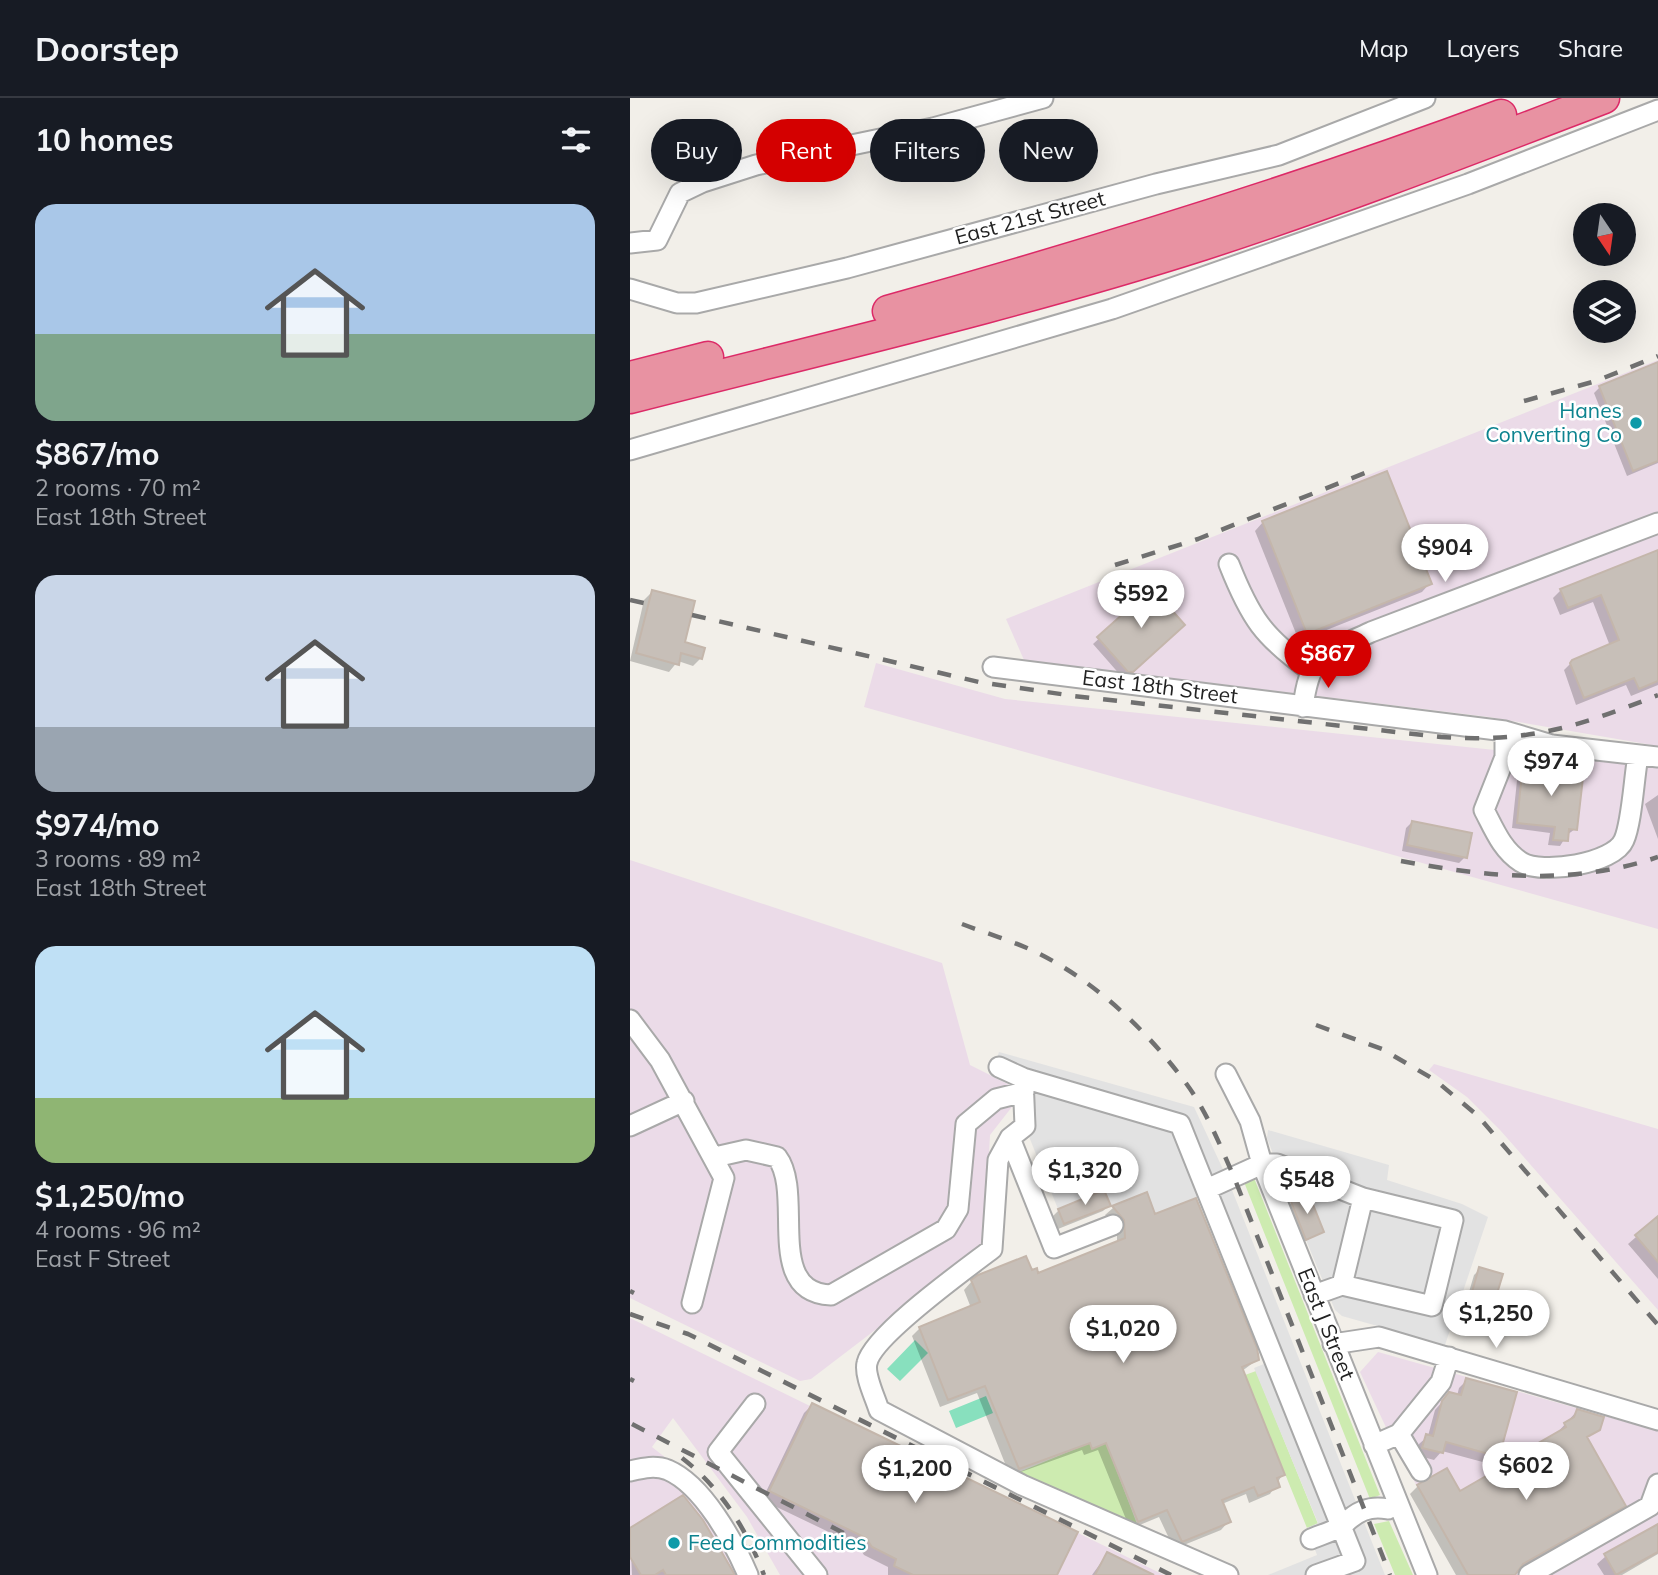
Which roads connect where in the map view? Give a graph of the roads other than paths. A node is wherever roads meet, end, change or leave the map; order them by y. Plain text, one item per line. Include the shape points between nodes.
1 (1043, 98) edge
2 (1425, 98) edge
3 (1547, 98) edge
4 (1604, 98) edge
5 (1658, 110) edge
6 (630, 243) edge
7 (630, 289) edge
8 (1053, 289) junction
9 (630, 375) edge
10 (630, 398) edge
11 (630, 419) edge
12 (630, 450) edge
13 (1658, 523) edge
14 (1229, 565) dead end
15 (993, 667) dead end
16 (1310, 670) junction
17 (1303, 707) junction
18 (1505, 731) junction
19 (1638, 756) junction
20 (1658, 757) edge
21 (630, 1020) edge
22 (999, 1067) dead end
23 (1226, 1074) dead end
24 (1023, 1085) junction
25 (684, 1101) junction
26 (630, 1126) edge
27 (1010, 1138) junction
28 (715, 1157) junction
29 (1262, 1164) junction
30 (1207, 1189) junction
31 (1363, 1198) junction
32 (1113, 1224) dead end
33 (1342, 1285) junction
34 (1314, 1295) junction
35 (692, 1303) dead end
36 (1333, 1344) junction
37 (1449, 1357) junction
38 (755, 1404) dead end
39 (1658, 1420) edge
40 (1399, 1434) junction
41 (1374, 1444) junction
42 (630, 1471) edge
43 (1421, 1472) dead end
44 (1658, 1484) edge
45 (1393, 1507) junction
46 (1342, 1525) junction
47 (1311, 1539) dead end
48 (748, 1575) edge
49 (817, 1575) edge
50 (1228, 1575) edge
51 (1316, 1575) edge
52 (1427, 1575) edge
53 (1529, 1575) edge

1 - 6 street via 933,128 756,165 703,182 680,193 657,240
2 - 7 street, East 21st Street via 1279,155 847,268 696,303 677,303
3 - 9 highway via 1285,192 1097,252 788,339
4 - 8 highway via 1337,198
5 - 12 street via 1468,184 1112,309
8 - 10 highway
8 - 11 highway via 894,347
13 - 16 street via 1371,632 1332,650
14 - 16 street via 1245,604 1276,646
15 - 17 street, East 18th Street
16 - 17 street
17 - 18 street, East 18th Street
18 - 19 street, East 18th Street via 1552,745
18 - 19 street via 1504,757 1484,810 1502,846 1523,863 1552,868 1615,852 1624,840
19 - 20 street, East 18th Street
21 - 25 street
22 - 24 street
23 - 29 street, East J Street via 1250,1121
24 - 27 street via 1025,1126
24 - 28 street via 996,1099 966,1124 958,1209 946,1229 831,1295 807,1289 796,1274 789,1240 788,1181 777,1157 746,1150
24 - 30 street via 1180,1124
25 - 26 street
25 - 28 street
27 - 32 street via 1054,1248
27 - 50 street via 998,1160 992,1249 900,1323 871,1353 866,1366 879,1410 1022,1485
28 - 35 street via 724,1178
29 - 30 street
29 - 31 street via 1278,1164
29 - 34 street, East J Street
30 - 46 street
31 - 33 street
31 - 33 street via 1453,1220 1447,1245 1432,1306
33 - 34 street
34 - 36 street, East J Street
36 - 37 street via 1378,1337
36 - 41 street, East J Street
37 - 39 street
37 - 40 street via 1441,1382
38 - 49 street via 718,1452
40 - 41 street
40 - 43 street
41 - 45 street, East J Street
42 - 48 street via 667,1469 681,1478 715,1515
44 - 53 street via 1650,1506
45 - 46 street via 1351,1528
45 - 52 street, East J Street
46 - 47 street
46 - 51 street via 1355,1561

